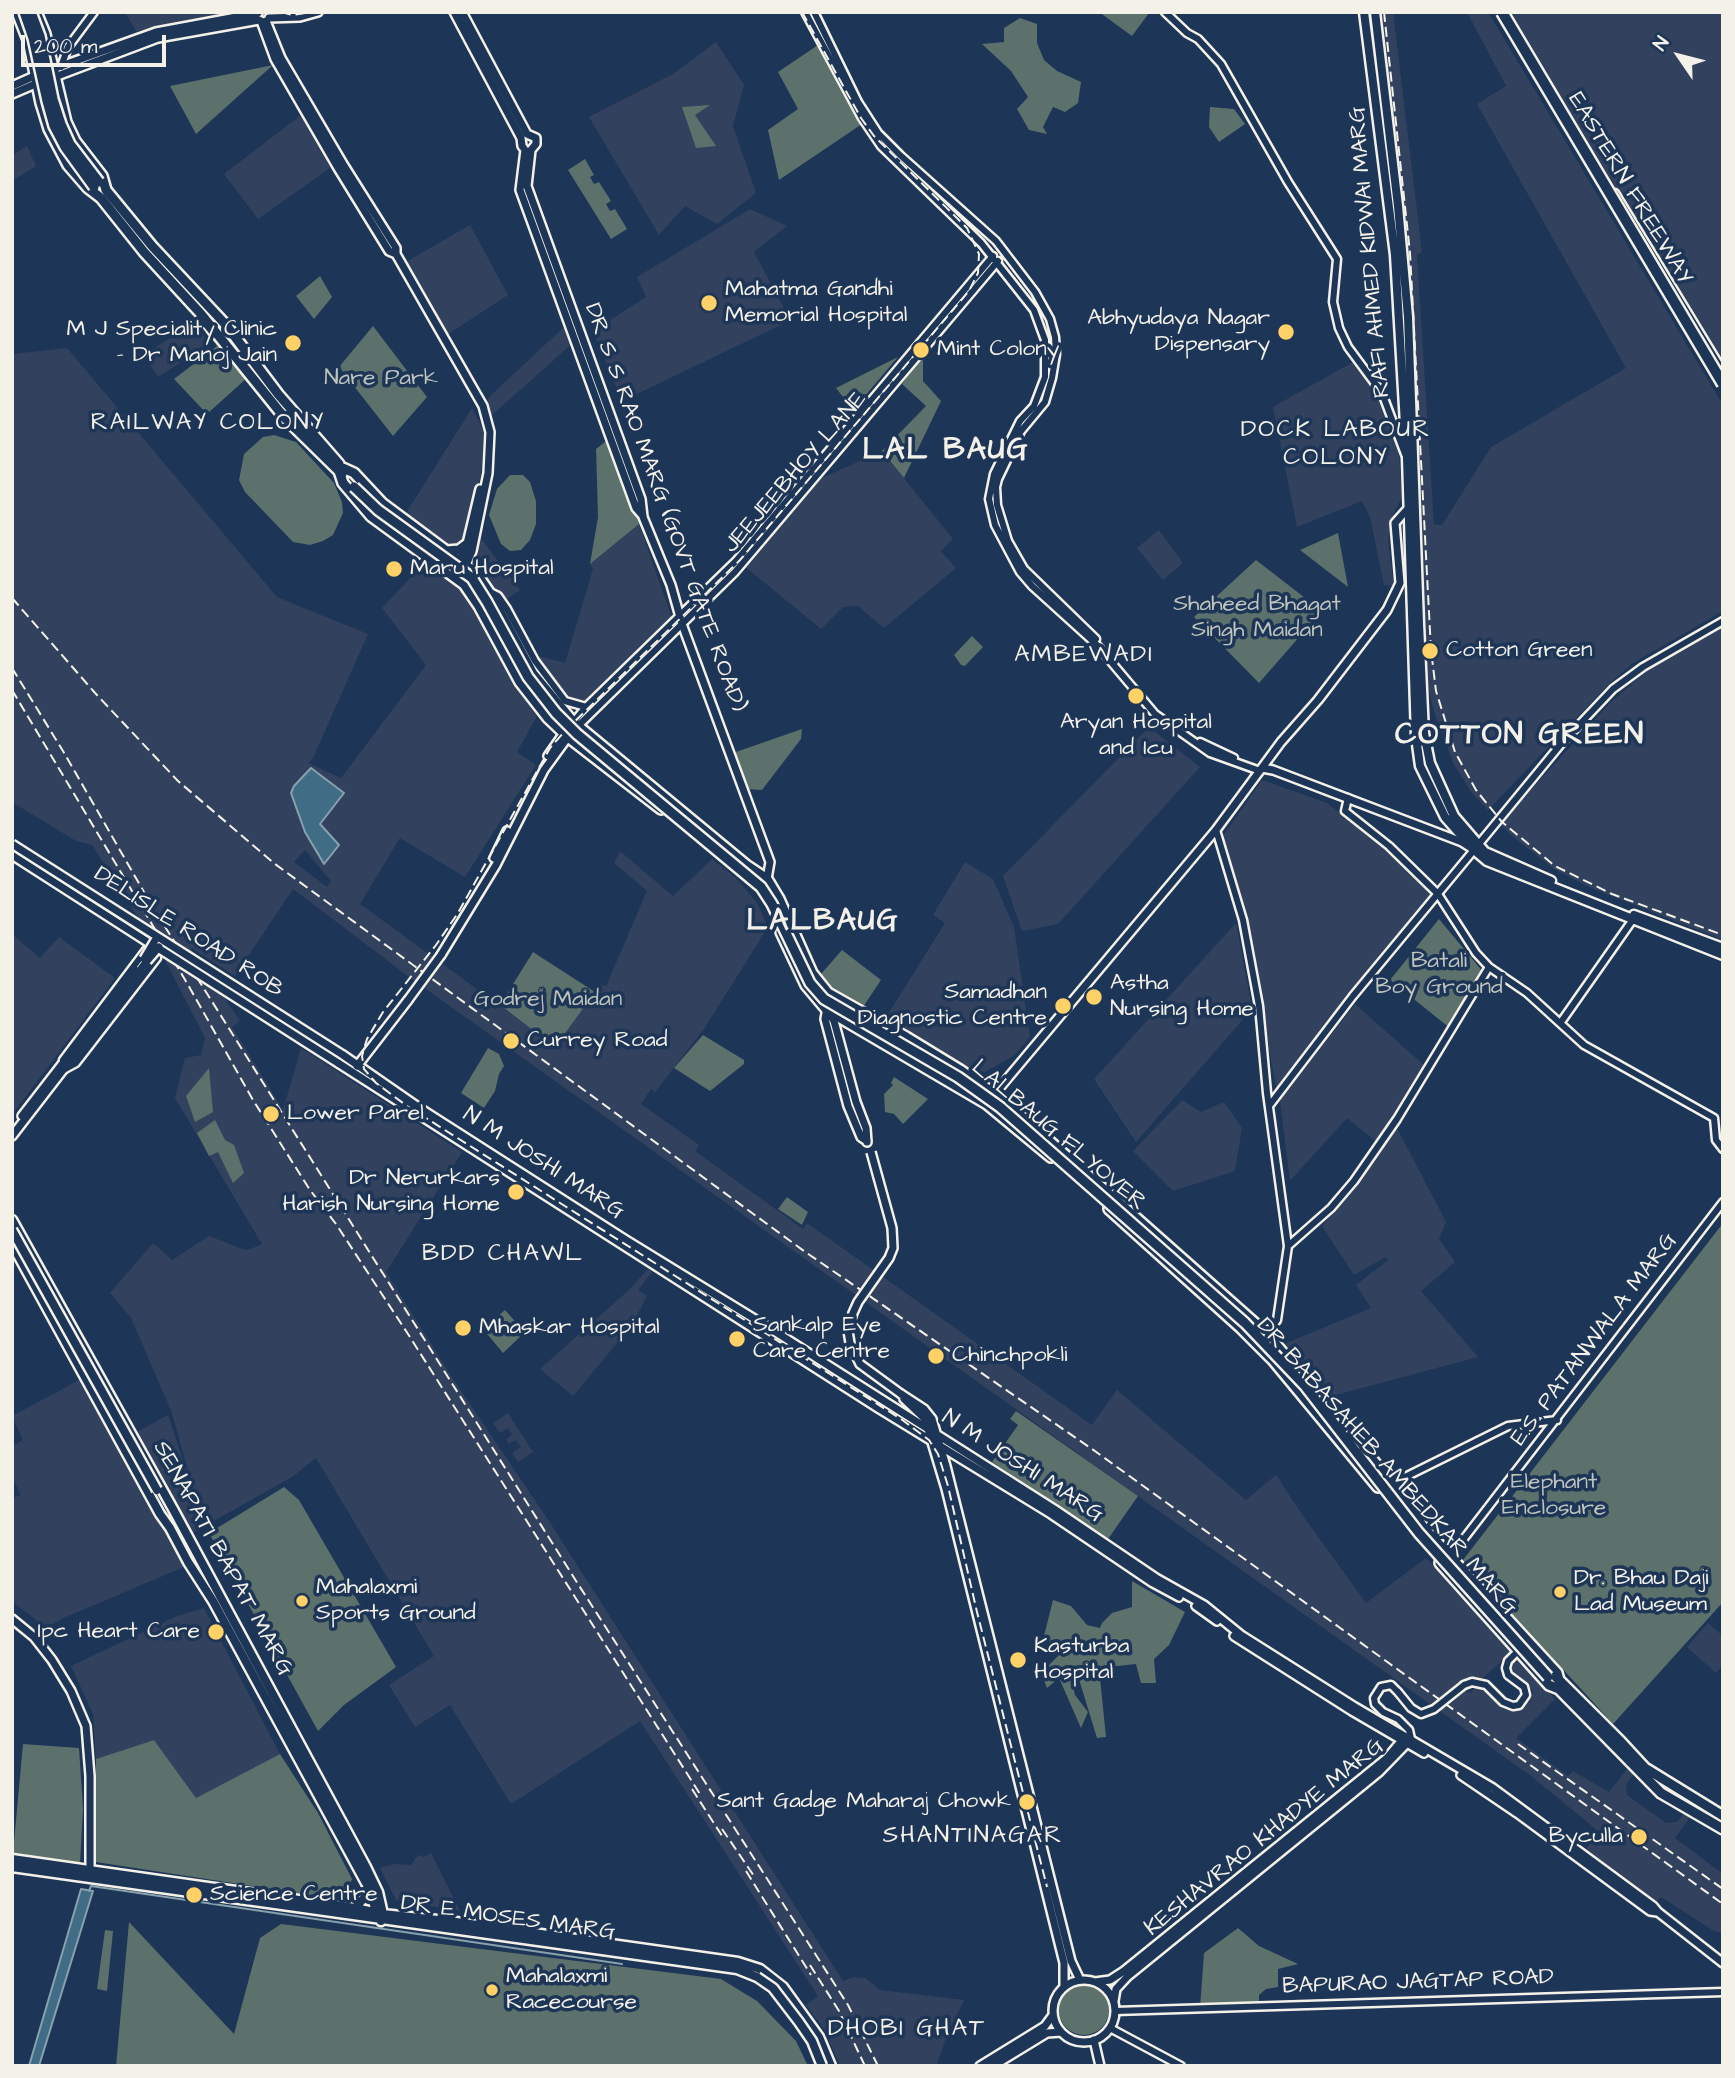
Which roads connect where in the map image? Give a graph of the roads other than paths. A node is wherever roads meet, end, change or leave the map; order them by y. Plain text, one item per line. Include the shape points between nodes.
1 (17, 12) edge
2 (23, 12) edge
3 (30, 12) edge
4 (36, 12) edge
5 (94, 12) edge
6 (317, 12) edge
7 (454, 12) edge
8 (462, 12) edge
9 (805, 12) edge
10 (814, 12) edge
11 (1165, 12) edge
12 (1364, 12) edge
13 (1375, 12) edge
14 (1504, 12) edge
15 (300, 14) edge
16 (263, 17) edge
17 (1513, 29) junction
18 (68, 47) junction
19 (51, 57) junction
20 (33, 60) junction
21 (56, 71) junction
22 (37, 84) junction
23 (12, 86) edge
24 (57, 89) junction
25 (12, 94) edge
26 (862, 113) junction
27 (524, 136) junction
28 (528, 150) junction
29 (1391, 175) junction
30 (97, 185) junction
31 (104, 194) junction
32 (1394, 207) junction
33 (996, 259) junction
34 (1723, 372) edge
35 (1723, 387) edge
36 (1019, 430) junction
37 (1407, 458) junction
38 (341, 470) junction
39 (1412, 504) junction
40 (468, 547) junction
41 (447, 551) junction
42 (463, 562) junction
43 (454, 575) junction
44 (487, 590) junction
45 (681, 620) junction
46 (1723, 621) edge
47 (586, 707) junction
48 (575, 724) junction
49 (566, 735) junction
50 (1261, 770) junction
51 (1347, 800) junction
52 (1216, 830) junction
53 (12, 844) edge
54 (1476, 848) junction
55 (12, 855) edge
56 (767, 879) junction
57 (1438, 894) junction
58 (1634, 918) junction
59 (160, 938) junction
60 (152, 948) junction
61 (1723, 948) edge
62 (1723, 955) edge
63 (1489, 967) junction
64 (831, 995) junction
65 (827, 1010) junction
66 (1561, 1022) junction
67 (359, 1063) junction
68 (63, 1066) junction
69 (352, 1073) junction
70 (994, 1094) junction
71 (987, 1104) junction
72 (1269, 1106) junction
73 (13, 1132) edge
74 (1723, 1149) edge
75 (1723, 1202) edge
76 (12, 1220) edge
77 (12, 1230) edge
78 (12, 1237) edge
79 (12, 1244) edge
80 (1288, 1246) junction
81 (1267, 1334) junction
82 (1258, 1346) junction
83 (102, 1382) junction
84 (91, 1388) junction
85 (902, 1395) junction
86 (914, 1407) junction
87 (907, 1417) junction
88 (928, 1419) junction
89 (1557, 1420) junction
90 (1535, 1422) junction
91 (1545, 1434) junction
92 (933, 1436) junction
93 (959, 1453) junction
94 (946, 1466) junction
95 (1392, 1483) junction
96 (155, 1491) junction
97 (1382, 1492) junction
98 (954, 1509) junction
99 (180, 1525) junction
100 (170, 1528) junction
101 (1450, 1556) junction
102 (1442, 1566) junction
103 (12, 1619) edge
104 (1518, 1651) junction
105 (1559, 1685) junction
106 (1407, 1740) junction
107 (1645, 1769) junction
108 (1723, 1816) edge
109 (1723, 1822) edge
110 (1723, 1829) edge
111 (13, 1863) edge
112 (363, 1869) junction
113 (90, 1874) junction
114 (369, 1888) junction
115 (355, 1908) junction
116 (379, 1917) junction
117 (458, 1926) junction
118 (1064, 1947) junction
119 (1723, 1963) edge
120 (1080, 1980) junction
121 (1095, 1982) junction
122 (1064, 1987) junction
123 (1723, 1992) edge
124 (1114, 2001) junction
125 (1115, 2011) junction
126 (1053, 2015) junction
127 (1110, 2028) junction
128 (1045, 2030) junction
129 (1061, 2032) junction
130 (1091, 2041) junction
131 (822, 2066) edge
132 (831, 2066) edge
133 (981, 2066) edge
134 (993, 2066) edge
135 (1097, 2066) edge
136 (1181, 2066) edge

1 - 20 highway
2 - 30 highway, bridge via 54,126 65,148
3 - 30 highway, bridge via 61,124
4 - 19 highway
5 - 18 street
6 - 15 main road
7 - 27 main road
8 - 27 main road, DR S S RAO MARG (GOVT GATE ROAD)
9 - 26 street
10 - 26 street
11 - 37 street via 1221,64 1337,259 1334,302 1339,328 1382,394
12 - 29 main road, RAFI AHMED KIDWAI MARG
13 - 29 main road, RAFI AHMED KIDWAI MARG
14 - 17 street
14 - 34 highway, EASTERN FREEWAY, bridge
14 - 35 highway, EASTERN FREEWAY, bridge
15 - 16 main road
16 - 21 main road via 158,38
16 - 21 main road via 156,32
16 - 40 main road via 281,58 396,248 480,404 487,456
17 - 34 street
17 - 35 street
18 - 19 street
18 - 21 street
19 - 20 street
19 - 21 highway
20 - 22 highway
21 - 22 main road
21 - 24 highway
22 - 23 main road
22 - 24 highway
22 - 25 main road
22 - 31 highway via 59,151 88,188
24 - 31 highway via 75,141 102,176
26 - 33 street via 881,146
26 - 36 street via 996,242 1050,319 1056,355 1048,391 1039,410
27 - 28 main road via 522,146
27 - 28 main road, DR S S RAO MARG (GOVT GATE ROAD) via 536,138
28 - 45 main road, DR S S RAO MARG (GOVT GATE ROAD) via 527,186
29 - 32 main road, RAFI AHMED KIDWAI MARG
30 - 31 highway
31 - 38 highway via 144,252 284,417
32 - 37 main road, RAFI AHMED KIDWAI MARG
32 - 39 main road, RAFI AHMED KIDWAI MARG via 1408,317
33 - 36 street via 1034,310 1045,340 1040,393
33 - 45 street, JEEJEEBHOY LANE via 806,484
36 - 50 street via 996,487 1007,541 1024,569 1089,631 1158,711 1201,743
37 - 39 main road, RAFI AHMED KIDWAI MARG
38 - 41 highway via 354,473 382,503
38 - 43 highway, DR BABASAHEB AMBEDKAR MARG via 343,483 371,516
38 - 105 highway, LALBAUG FLYOVER, bridge via 378,510 472,578 528,677 577,734 761,887 810,983 824,999 958,1077 1000,1107 1245,1323 1305,1387 1419,1533
39 - 50 main road via 1394,529 1400,578 1395,596
39 - 54 main road, RAFI AHMED KIDWAI MARG via 1420,766 1445,817
40 - 41 highway
40 - 42 main road
41 - 42 highway
42 - 43 main road
42 - 44 highway
43 - 49 highway, DR BABASAHEB AMBEDKAR MARG via 479,606 520,682
44 - 47 street via 498,596 535,661 565,701
44 - 48 highway via 533,674
45 - 47 street, JEEJEEBHOY LANE
45 - 48 street, JEEJEEBHOY LANE
45 - 56 main road, DR S S RAO MARG (GOVT GATE ROAD) via 770,862
46 - 54 street via 1613,689
47 - 48 street, JEEJEEBHOY LANE
48 - 49 street
48 - 56 highway
49 - 65 highway, DR BABASAHEB AMBEDKAR MARG via 757,888 806,985
49 - 67 main road, bridge via 532,783 479,895 441,955
50 - 51 main road via 1273,770
50 - 52 main road
51 - 54 main road
51 - 57 street via 1345,811 1390,846
52 - 70 main road
52 - 72 street via 1243,920 1259,1006
53 - 59 main road, DELISLE ROAD ROB, bridge
54 - 57 street
54 - 58 main road, RAFI AHMED KIDWAI MARG via 1492,863
55 - 60 main road, DELISLE ROAD ROB
56 - 64 highway via 812,973
57 - 63 street
57 - 72 street
58 - 61 main road
58 - 62 main road
58 - 66 street
59 - 60 main road, bridge
59 - 67 main road, DELISLE ROAD ROB, bridge
60 - 68 main road, bridge
60 - 68 street via 65,1054
60 - 68 street via 157,958 76,1063
60 - 69 main road, DELISLE ROAD ROB, bridge
63 - 66 street
63 - 80 street via 1354,1181
64 - 65 main road
64 - 70 highway
65 - 71 highway, DR BABASAHEB AMBEDKAR MARG
65 - 85 main road, bridge via 825,1019 848,1106 871,1152 892,1228 893,1248 853,1313 850,1343 860,1364
66 - 74 street via 1584,1045 1714,1118 1716,1140
67 - 69 main road
67 - 87 main road, N M JOSHI MARG via 425,1111
68 - 73 main road
69 - 92 main road, N M JOSHI MARG via 878,1408
70 - 71 main road
70 - 81 highway
71 - 82 highway, DR BABASAHEB AMBEDKAR MARG via 1068,1171
72 - 80 street
75 - 89 street, E.S. PATANWALA MARG
76 - 83 main road, SENAPATI BAPAT MARG
77 - 96 main road, bridge
78 - 96 main road, bridge
79 - 84 main road, SENAPATI BAPAT MARG
80 - 81 street via 1277,1320
81 - 82 street
81 - 95 highway
82 - 97 highway, DR BABASAHEB AMBEDKAR MARG
83 - 84 main road
83 - 99 main road, SENAPATI BAPAT MARG
84 - 100 main road, SENAPATI BAPAT MARG
85 - 86 main road
85 - 88 main road via 924,1409
86 - 87 main road via 913,1415
86 - 88 main road
87 - 92 main road, N M JOSHI MARG
88 - 92 main road
89 - 90 street
89 - 91 street, E.S. PATANWALA MARG
90 - 91 street
90 - 95 street via 1508,1426
91 - 101 street, E.S. PATANWALA MARG
92 - 93 main road, N M JOSHI MARG
92 - 94 main road
92 - 98 main road
93 - 94 main road
93 - 106 main road, N M JOSHI MARG via 1210,1615 1238,1639
94 - 98 main road
95 - 97 street
95 - 101 highway
96 - 99 main road
96 - 100 main road
97 - 102 highway, DR BABASAHEB AMBEDKAR MARG
98 - 118 main road
99 - 112 main road, SENAPATI BAPAT MARG via 304,1749
100 - 112 main road, SENAPATI BAPAT MARG
101 - 102 street, E.S. PATANWALA MARG
101 - 105 highway via 1557,1673
102 - 104 highway, DR BABASAHEB AMBEDKAR MARG
103 - 113 main road via 52,1660 81,1711 88,1742
104 - 105 highway, DR BABASAHEB AMBEDKAR MARG via 1549,1685
104 - 106 street, KESHAVRAO KHADYE MARG, bridge via 1506,1668 1508,1675 1524,1686 1526,1695 1513,1706 1480,1682 1464,1685 1422,1714 1391,1685 1381,1686 1375,1704 1398,1719
105 - 107 highway
105 - 110 highway, DR BABASAHEB AMBEDKAR MARG via 1661,1793
106 - 119 main road, N M JOSHI MARG via 1509,1804
106 - 121 main road, KESHAVRAO KHADYE MARG via 1124,1971
106 - 124 main road, KESHAVRAO KHADYE MARG via 1379,1772 1128,1976 1116,1989
107 - 108 highway
107 - 109 highway via 1683,1800
111 - 113 main road, DR E MOSES MARG
112 - 114 main road, SENAPATI BAPAT MARG
112 - 116 main road, SENAPATI BAPAT MARG via 378,1892
113 - 115 main road, DR E MOSES MARG
113 - 116 main road, DR E MOSES MARG
114 - 115 main road
114 - 116 main road, SENAPATI BAPAT MARG
115 - 116 main road, DR E MOSES MARG
116 - 117 main road, DR E MOSES MARG
117 - 131 main road, DR E MOSES MARG, bridge via 737,1969 773,1988 812,2041
117 - 132 main road, DR E MOSES MARG via 738,1962 760,1969 779,1982 819,2037
118 - 120 main road
118 - 122 main road
120 - 121 main road
120 - 122 main road
121 - 124 main road
122 - 126 main road via 1057,1995
123 - 125 street, BAPURAO JAGTAP ROAD
124 - 125 main road
125 - 127 main road
126 - 128 main road
126 - 129 main road
127 - 130 main road
127 - 136 street
128 - 129 main road
128 - 133 main road
128 - 134 main road
129 - 130 main road via 1073,2040
130 - 135 main road

